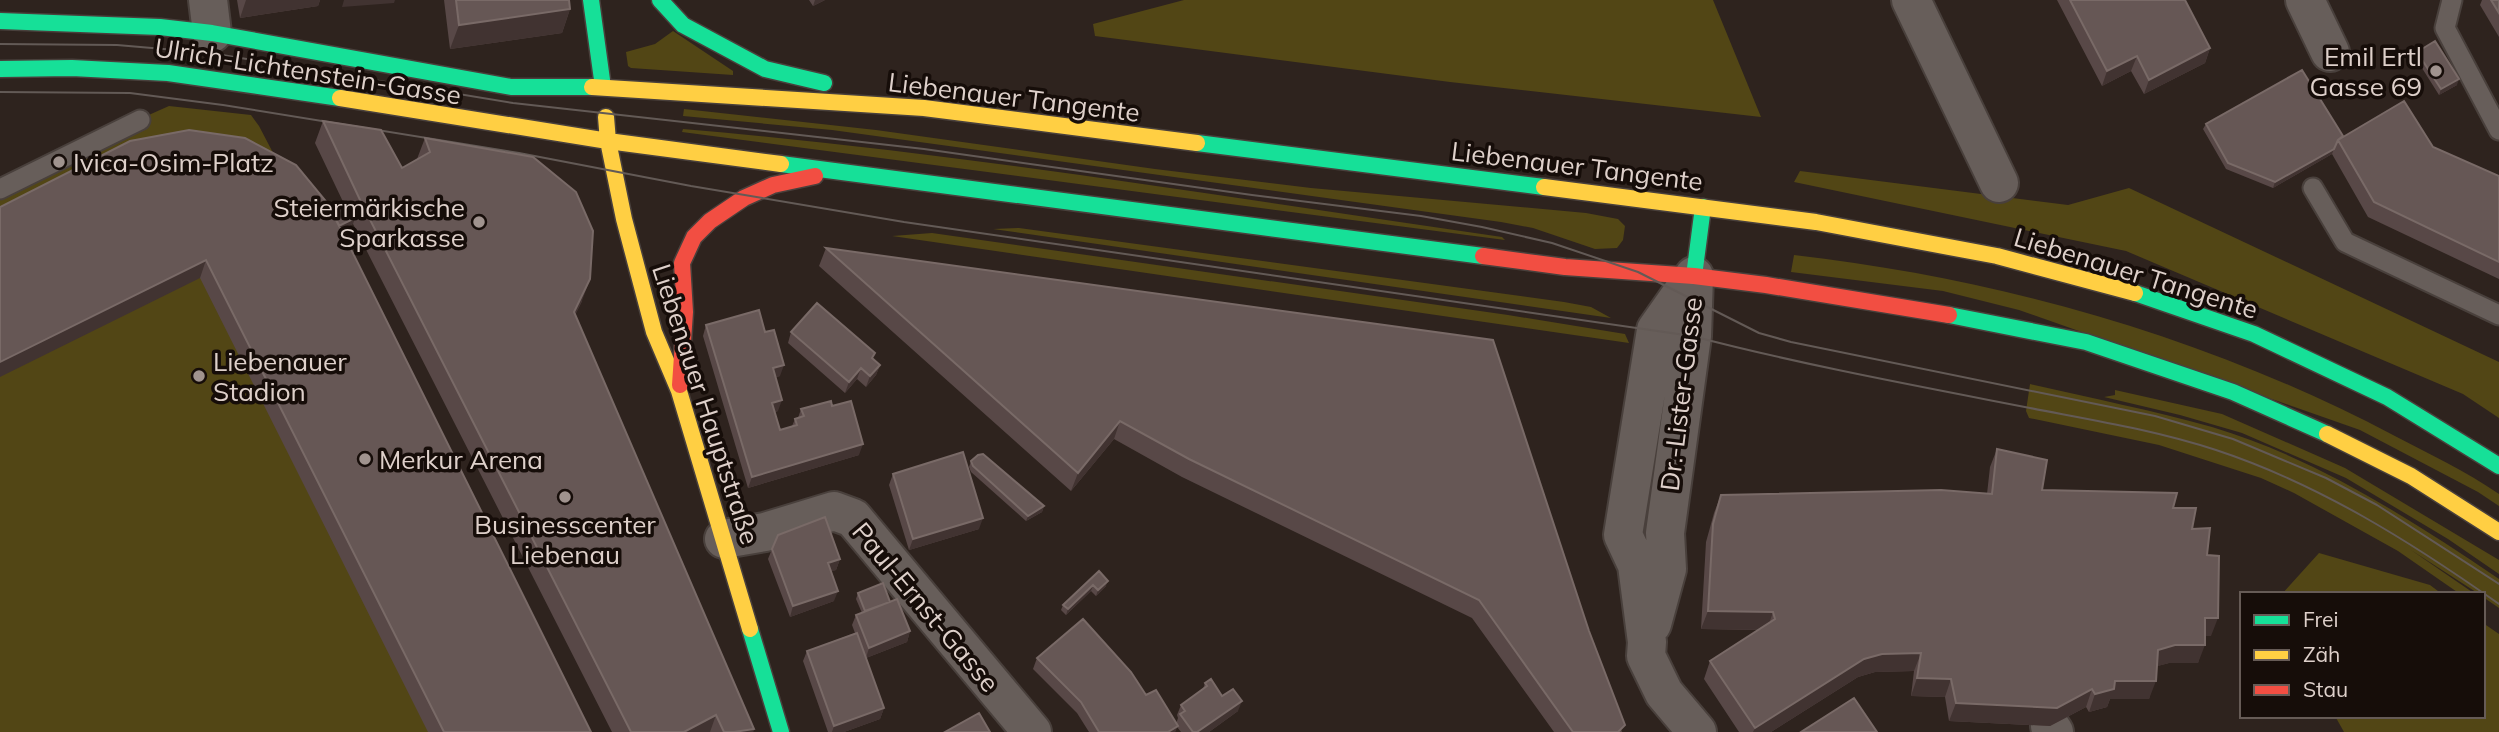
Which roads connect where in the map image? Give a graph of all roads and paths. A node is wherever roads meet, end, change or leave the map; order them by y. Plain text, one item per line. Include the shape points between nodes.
1 (591, 0) edge
2 (660, 0) edge
3 (1911, 0) edge
4 (2305, 0) edge
5 (2452, 0) edge
6 (210, 16) edge
7 (0, 21) edge
8 (2330, 52) dead end
9 (0, 69) edge
10 (603, 87) junction
11 (924, 108) junction
12 (140, 120) dead end
13 (2499, 130) edge
14 (608, 141) junction
15 (838, 171) junction
16 (1999, 183) dead end
17 (2313, 188) dead end
18 (0, 189) edge
19 (1703, 207) junction
20 (1694, 276) junction
21 (2499, 314) edge
22 (679, 391) junction
23 (2499, 466) edge
24 (2499, 532) edge
25 (724, 539) junction
26 (780, 732) edge
27 (1032, 732) edge
28 (1697, 732) edge

1 - 10 main road, Liebenauer Hauptstraße
2 - 11 main road via 683,25 765,69
3 - 16 street
4 - 8 street
5 - 13 lane via 2445,28
6 - 7 main road, Ulrich-Lichtenstein-Gasse via 148,26
6 - 10 main road, Ulrich-Lichtenstein-Gasse via 511,87
9 - 14 main road, Ulrich-Lichtenstein-Gasse via 66,66 192,75
10 - 11 main road, Liebenauer Tangente
10 - 14 main road, Liebenauer Hauptstraße
11 - 19 main road, Liebenauer Tangente
12 - 18 lane
14 - 15 main road
14 - 22 main road, Liebenauer Hauptstraße via 654,332
15 - 20 main road via 1566,267
15 - 22 main road via 773,185 744,198 694,237 682,263 685,312
17 - 21 lane via 2345,242
19 - 20 main road
19 - 23 main road, Liebenauer Tangente via 1816,222 1997,256 2172,304 2254,334 2387,397
20 - 24 main road via 1948,315 2086,342 2233,392 2353,445
20 - 28 street, Dr.-Lister-Gasse via 1692,337 1665,533 1667,569 1646,656 1664,693
22 - 25 main road, Liebenauer Hauptstraße
25 - 26 main road, Liebenauer Hauptstraße
25 - 27 street, Paul-Ernst-Gasse via 834,511 853,519

